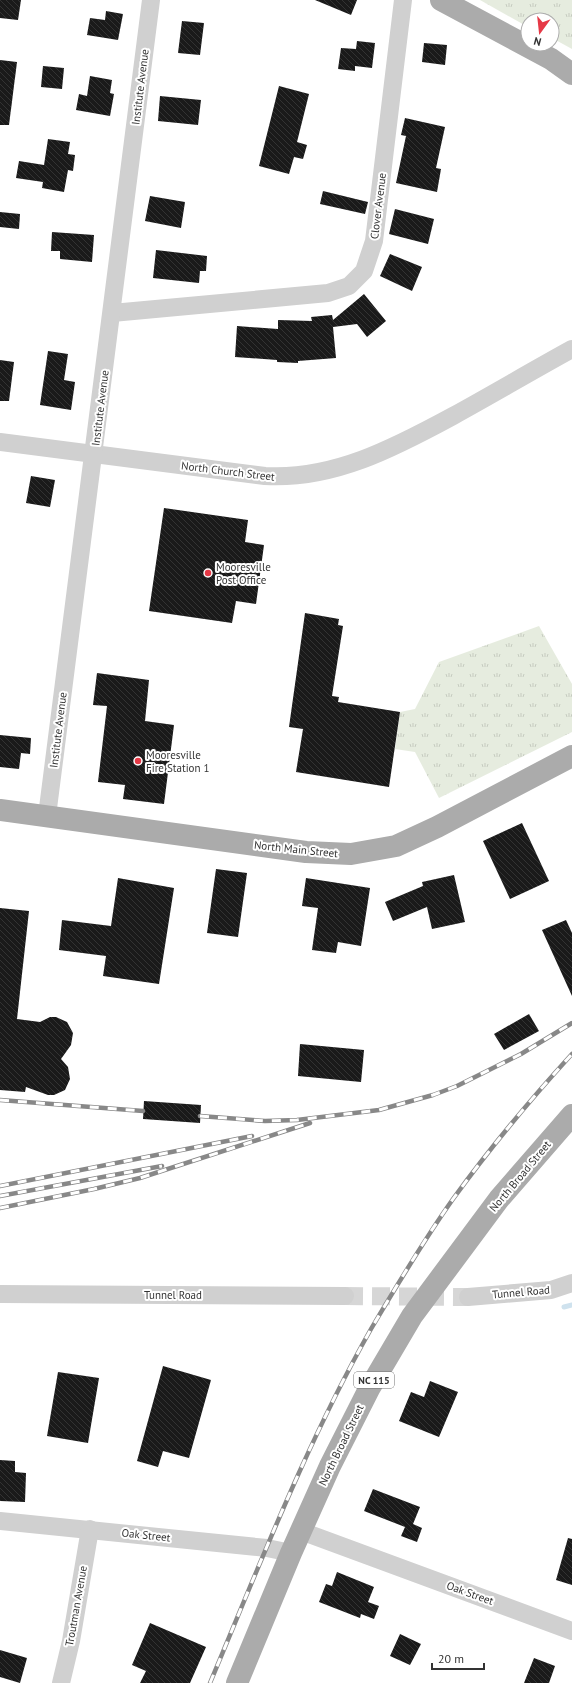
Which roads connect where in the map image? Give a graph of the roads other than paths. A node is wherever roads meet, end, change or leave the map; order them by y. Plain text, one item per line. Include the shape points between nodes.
1 (151, 0) edge
2 (403, 0) edge
3 (441, 0) edge
4 (572, 74) edge
5 (112, 313) junction
6 (572, 349) edge
7 (0, 442) edge
8 (94, 454) junction
9 (572, 756) edge
10 (0, 810) edge
11 (47, 816) junction
12 (572, 1115) edge
13 (572, 1283) edge
14 (0, 1294) edge
15 (345, 1296) tunnel mouth
16 (468, 1296) tunnel mouth
17 (0, 1521) edge
18 (90, 1529) junction
19 (301, 1531) junction
20 (291, 1553) junction
21 (572, 1631) edge
22 (61, 1683) edge
23 (237, 1683) edge

1 - 5 street, Institute Avenue
2 - 5 street, Clover Avenue via 374,241 364,271 348,286 328,293
3 - 4 main road via 551,59
5 - 8 street, Institute Avenue
6 - 8 street, North Church Street via 427,431 373,457 311,474 265,476
7 - 8 street, North Church Street
8 - 11 street, Institute Avenue
9 - 11 main road, North Main Street via 396,846 351,854 306,852
10 - 11 main road, North Main Street
12 - 19 main road, North Broad Street / NC 115 via 499,1199 412,1316 369,1388
13 - 16 street, Tunnel Road via 552,1290
14 - 15 street, Tunnel Road
17 - 18 street, Oak Street
18 - 20 street, Oak Street via 266,1548
18 - 22 street, Troutman Avenue via 71,1641
19 - 20 main road, North Broad Street / NC 115
19 - 21 street, Oak Street
20 - 23 main road, North Broad Street / NC 115

